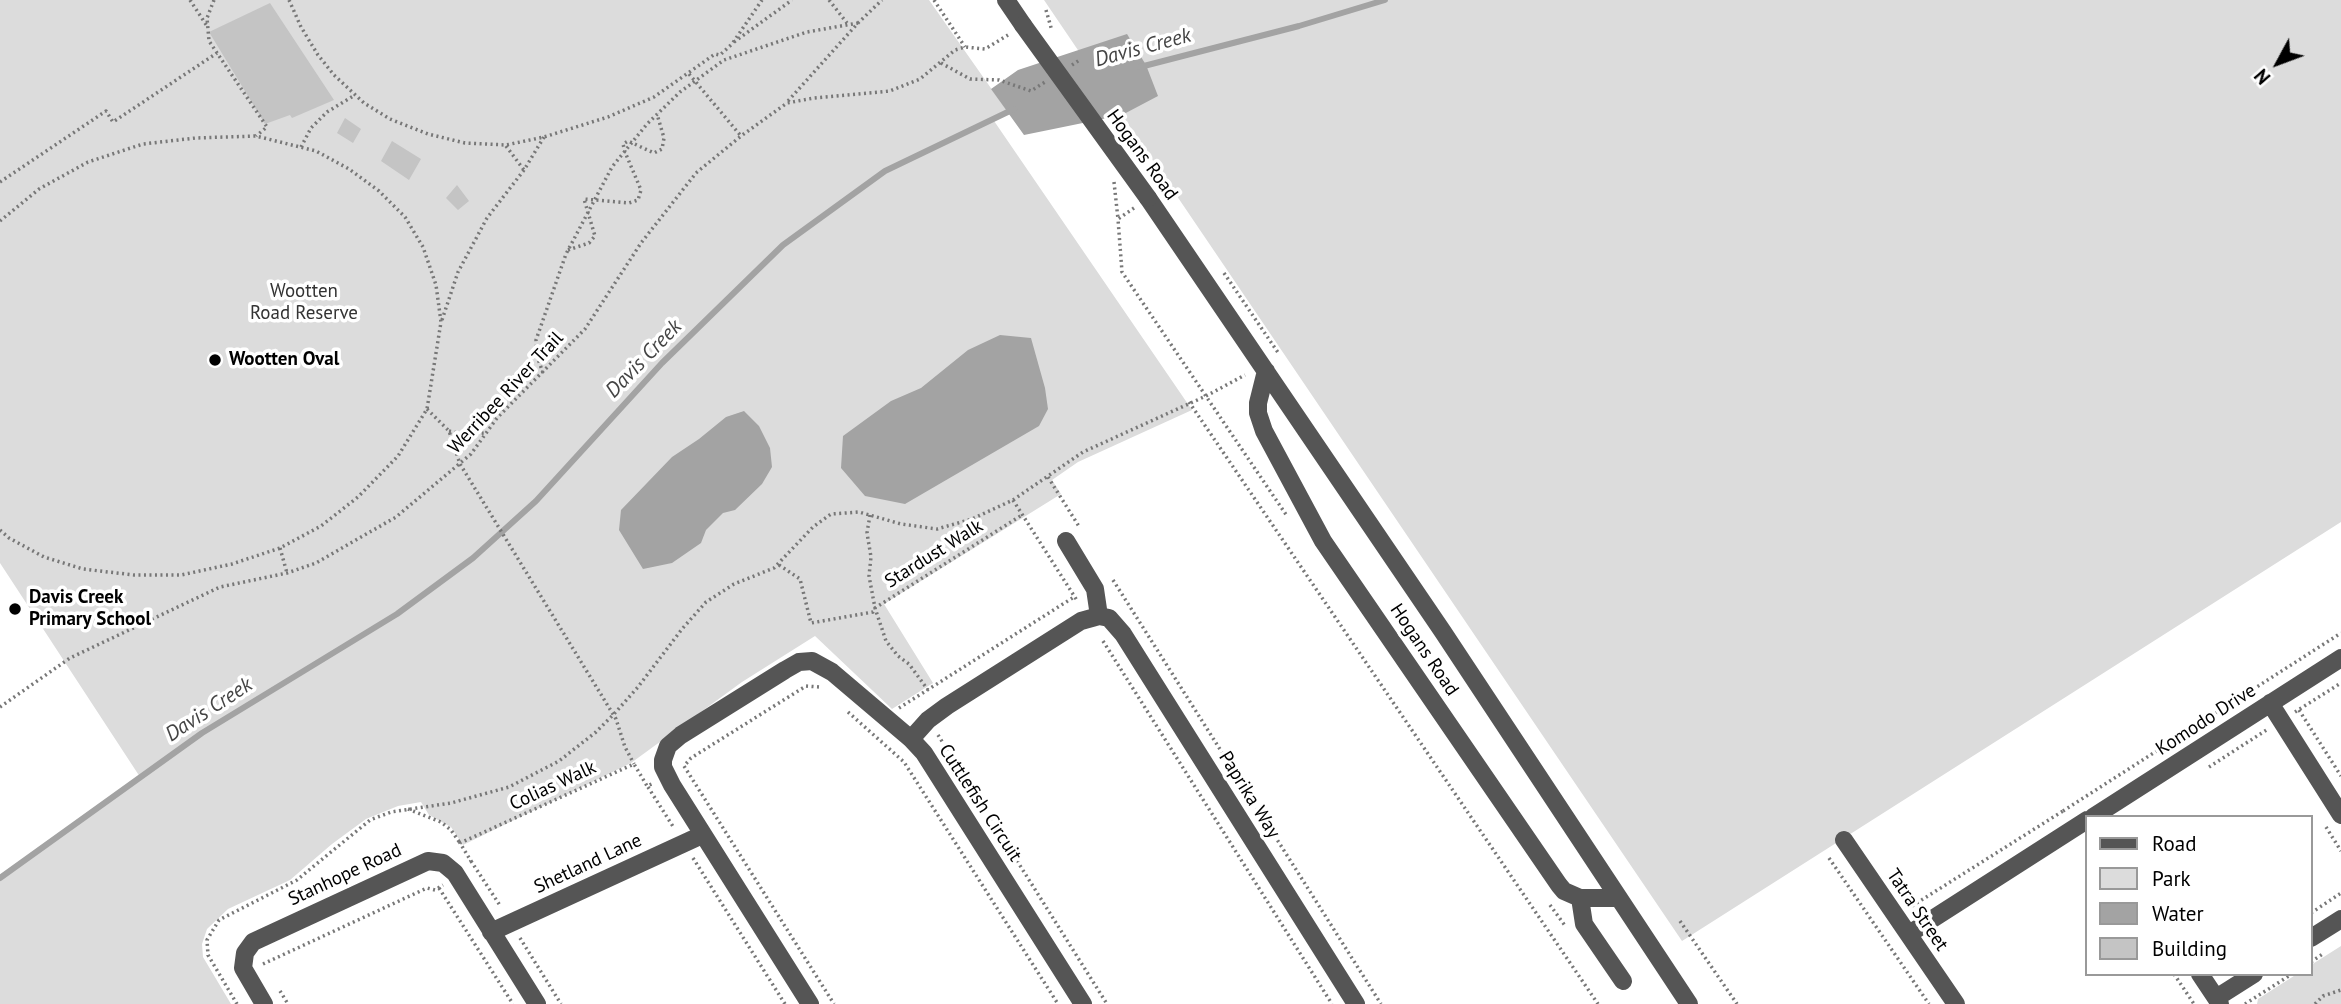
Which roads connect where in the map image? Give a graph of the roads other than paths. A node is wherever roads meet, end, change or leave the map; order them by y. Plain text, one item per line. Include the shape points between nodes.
1 (1006, 0) edge
2 (1266, 371) junction
3 (1066, 541) dead end
4 (1094, 617) junction
5 (2341, 658) edge
6 (2270, 703) junction
7 (911, 739) junction
8 (2096, 815) edge
9 (2341, 815) edge
10 (2081, 824) edge
11 (702, 835) junction
12 (1844, 840) dead end
13 (1580, 898) junction
14 (1619, 898) junction
15 (2341, 919) edge
16 (491, 932) junction
17 (1909, 934) junction
18 (2313, 937) edge
19 (2201, 976) edge
20 (2251, 976) edge
21 (1623, 981) dead end
22 (2218, 1001) edge
23 (264, 1004) edge
24 (537, 1004) edge
25 (810, 1004) edge
26 (1083, 1004) edge
27 (1356, 1004) edge
28 (1689, 1004) edge
29 (1956, 1004) edge

1 - 2 street, Hogans Road, bridge via 1017,30 1148,198
2 - 13 street, Hogans Road via 1258,413 1307,515 1554,878 1564,891
2 - 14 street, Hogans Road
3 - 4 street via 1095,589
4 - 7 street via 928,720
4 - 27 street, Paprika Way via 1109,618 1123,634
5 - 6 street, Komodo Drive
6 - 8 street, Komodo Drive
6 - 9 street
7 - 11 street, Cuttlefish Circuit via 832,672 812,661 799,662 674,740 665,751 667,776
7 - 26 street, Cuttlefish Circuit via 934,768
10 - 17 street
11 - 16 street, Shetland Lane
11 - 25 street
12 - 17 street, Tatra Street
13 - 14 street
13 - 21 street via 1584,924
14 - 28 street, Hogans Road
15 - 18 street
16 - 23 street, Stanhope Road via 455,873 443,863 428,861 253,942 245,953 243,968
16 - 24 street
17 - 29 street, Tatra Street
19 - 22 street
20 - 22 street

